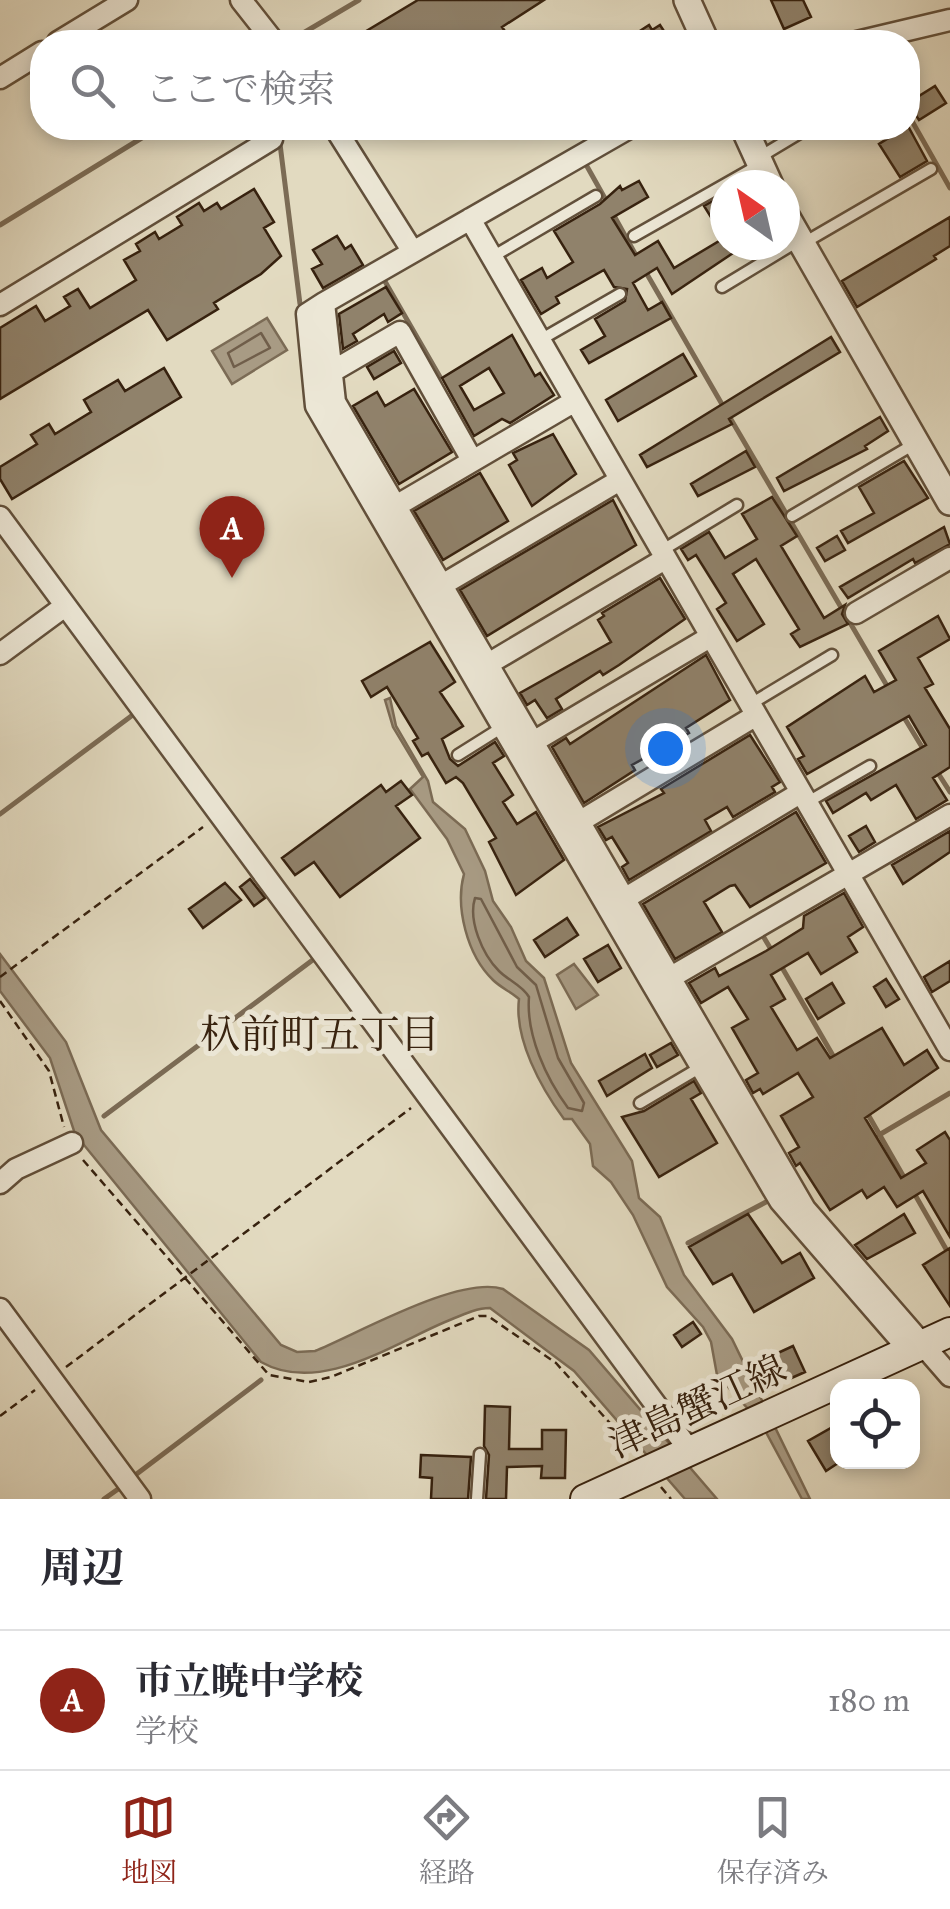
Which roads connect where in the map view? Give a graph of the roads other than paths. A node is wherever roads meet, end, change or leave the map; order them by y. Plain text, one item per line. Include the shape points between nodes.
1 (127, 0) edge
2 (241, 0) edge
3 (687, 0) edge
4 (950, 20) edge
5 (78, 30) edge
6 (265, 30) edge
7 (701, 30) edge
8 (908, 30) edge
9 (30, 59) edge
10 (0, 78) edge
11 (270, 140) edge
12 (343, 140) edge
13 (608, 140) edge
14 (749, 140) edge
15 (795, 140) edge
16 (762, 169) edge
17 (931, 169) dead end
18 (596, 196) dead end
19 (470, 219) junction
20 (634, 236) dead end
21 (800, 243) joint
22 (414, 252) junction
23 (492, 257) junction
24 (770, 260) edge
25 (722, 287) dead end
26 (620, 294) dead end
27 (324, 304) junction
28 (0, 305) edge
29 (540, 340) junction
30 (334, 371) junction
31 (575, 401) junction
32 (916, 443) junction
33 (472, 460) junction
34 (620, 480) junction
35 (948, 492) edge
36 (396, 506) junction
37 (737, 506) dead end
38 (792, 516) dead end
39 (0, 517) edge
40 (663, 555) junction
41 (950, 558) edge
42 (442, 586) junction
43 (65, 606) junction
44 (856, 613) dead end
45 (710, 637) junction
46 (0, 654) edge
47 (832, 655) dead end
48 (488, 664) junction
49 (752, 710) junction
50 (501, 728) junction
51 (533, 742) junction
52 (458, 754) dead end
53 (870, 766) dead end
54 (803, 798) junction
55 (950, 815) edge
56 (580, 822) junction
57 (847, 875) junction
58 (624, 899) junction
59 (662, 983) junction
60 (950, 1050) edge
61 (701, 1067) junction
62 (640, 1104) dead end
63 (72, 1142) road end
64 (0, 1183) edge
65 (0, 1310) edge
66 (950, 1332) edge
67 (917, 1348) junction
68 (950, 1376) edge
69 (686, 1452) junction
70 (480, 1454) dead end
71 (140, 1499) edge
72 (478, 1499) edge
73 (584, 1499) edge

1 - 5 street
2 - 6 street
3 - 7 street
4 - 8 street
9 - 10 street
11 - 28 street
12 - 22 street
13 - 19 street
14 - 16 street
15 - 16 lane
16 - 20 lane
17 - 21 lane
18 - 23 lane
19 - 22 street
19 - 23 street
21 - 32 street
22 - 27 street
23 - 29 street
24 - 25 lane
26 - 29 lane
27 - 30 street
27 - 50 street via 307,314 316,406
29 - 31 street
30 - 33 street via 400,332
30 - 36 street via 336,402
31 - 33 street
31 - 34 street
32 - 35 street
32 - 38 lane
33 - 36 street
34 - 40 street
34 - 42 street
36 - 42 street
37 - 40 lane
39 - 43 street
40 - 45 street
40 - 48 street
41 - 44 street
42 - 48 street
43 - 46 street
43 - 69 street
45 - 49 street
45 - 51 street
47 - 49 lane
48 - 51 street
49 - 54 street
49 - 56 street
50 - 52 lane
50 - 59 street
51 - 56 street
53 - 54 lane
54 - 57 street
54 - 58 street
55 - 57 street
56 - 58 street
57 - 59 street
57 - 60 street
58 - 59 street
59 - 61 street
59 - 67 street via 805,1208
61 - 62 lane
61 - 67 street via 780,1201
63 - 64 street
65 - 71 street
66 - 67 main road, 津島蟹江線
67 - 68 street
67 - 69 main road, 津島蟹江線
69 - 73 main road, 津島蟹江線
70 - 72 lane

